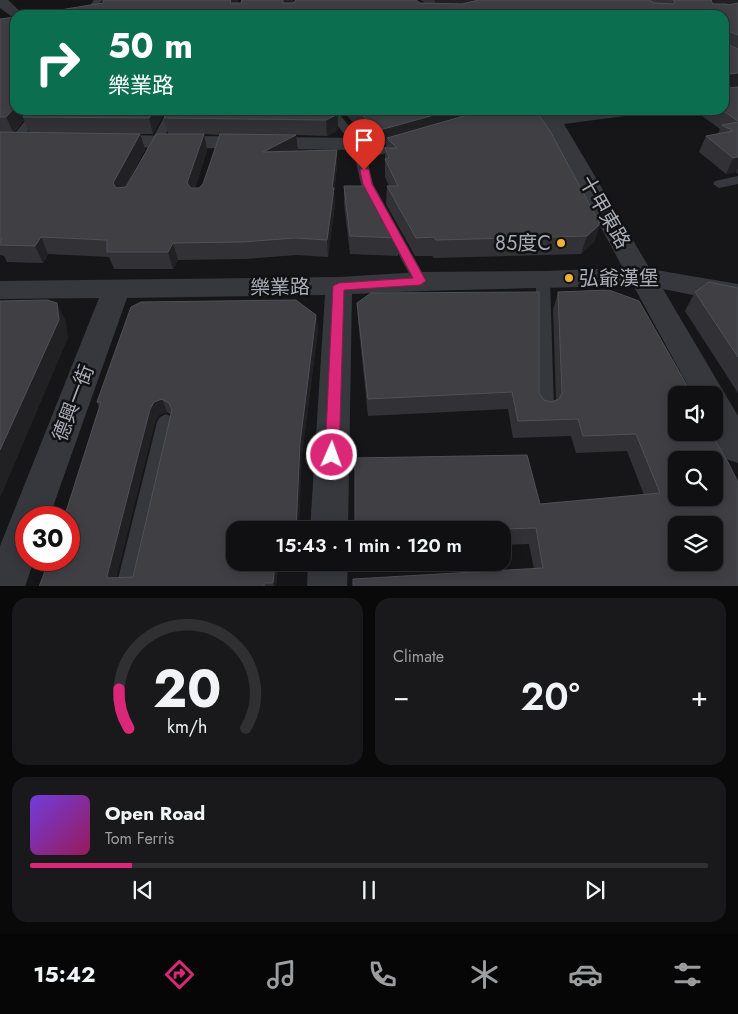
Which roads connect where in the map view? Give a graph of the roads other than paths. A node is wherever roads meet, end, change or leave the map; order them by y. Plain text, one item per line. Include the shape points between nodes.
1 (98, 0) edge
2 (0, 3) edge
3 (12, 10) edge
4 (90, 10) edge
5 (35, 115) edge
6 (170, 115) edge
7 (335, 115) edge
8 (557, 115) edge
9 (543, 116) edge
10 (8, 140) edge
11 (43, 140) edge
12 (81, 141) edge
13 (416, 141) edge
14 (358, 144) junction
15 (152, 150) junction
16 (738, 180) edge
17 (719, 184) dead end
18 (642, 276) junction
19 (543, 280) junction
20 (420, 281) junction
21 (339, 286) junction
22 (0, 290) edge
23 (116, 290) junction
24 (738, 294) edge
25 (704, 386) edge
26 (545, 410) edge
27 (723, 420) edge
28 (166, 422) dead end
29 (738, 448) edge
30 (35, 506) edge
31 (329, 521) edge
32 (15, 557) edge
33 (328, 571) edge
34 (4, 586) edge
35 (127, 586) edge
36 (327, 586) edge

1 - 4 lane
2 - 3 street
5 - 10 lane
6 - 15 lane
7 - 14 lane
8 - 9 street
9 - 18 street, 十甲東路
10 - 11 street
12 - 15 street
13 - 14 lane via 379,152
14 - 15 street
14 - 20 lane via 367,184
16 - 17 lane
18 - 19 street, 樂業路
18 - 24 street, 樂業路
18 - 25 street, 十甲東路
19 - 20 street, 樂業路
19 - 26 lane
20 - 21 street, 樂業路
21 - 23 street, 樂業路
21 - 31 street
22 - 23 street, 樂業路
23 - 30 street, 德興一街
27 - 29 street
28 - 35 lane
32 - 34 street
33 - 36 street

